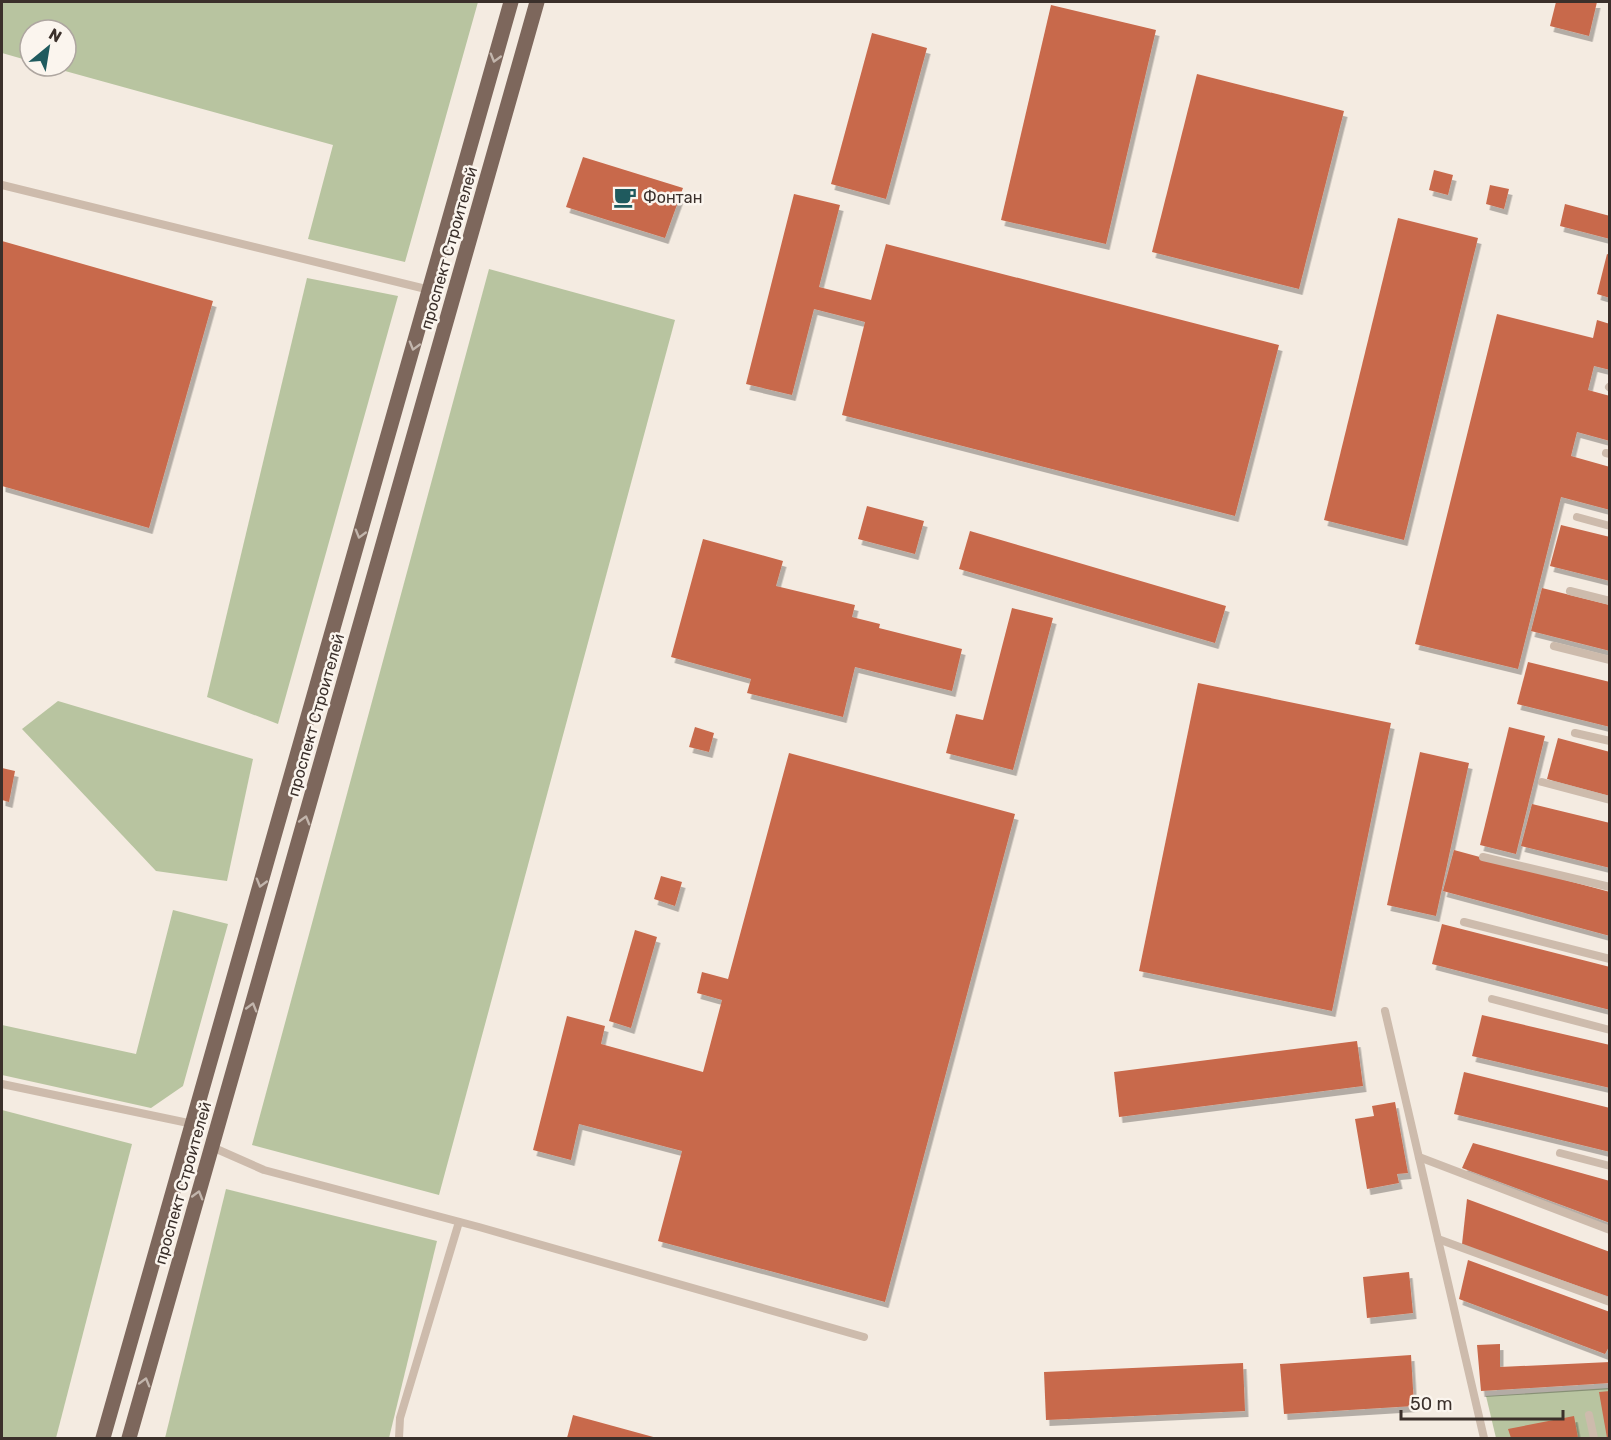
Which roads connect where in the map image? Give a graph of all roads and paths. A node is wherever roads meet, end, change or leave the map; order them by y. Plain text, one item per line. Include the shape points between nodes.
1 (511, 2) edge
2 (537, 2) edge
3 (2, 185) edge
4 (430, 290) junction
5 (453, 297) junction
6 (1577, 517) dead end
7 (1610, 526) edge
8 (1570, 591) dead end
9 (1610, 601) edge
10 (1554, 646) dead end
11 (1610, 660) edge
12 (1575, 733) dead end
13 (1610, 741) edge
14 (1542, 782) dead end
15 (1610, 800) edge
16 (1483, 857) dead end
17 (1610, 887) edge
18 (1464, 922) dead end
19 (1610, 959) edge
20 (1492, 999) dead end
21 (1385, 1011) dead end
22 (1610, 1029) edge
23 (2, 1084) edge
24 (193, 1124) junction
25 (212, 1147) junction
26 (1560, 1153) dead end
27 (1419, 1157) junction
28 (1610, 1166) edge
29 (459, 1222) junction
30 (1610, 1230) edge
31 (1438, 1239) junction
32 (1610, 1302) edge
33 (864, 1337) dead end
34 (1589, 1415) dead end
35 (103, 1438) edge
36 (129, 1438) edge
37 (399, 1438) edge
38 (1484, 1438) edge
39 (1594, 1438) edge

1 -> 4 main road, проспект Строителей
2 - 5 main road, проспект Строителей
3 - 4 lane
4 - 5 main road
4 -> 24 main road, проспект Строителей
25 -> 5 main road, проспект Строителей
6 - 7 lane
8 - 9 lane
10 - 11 lane
12 - 13 lane
14 - 15 lane
16 - 17 lane
18 - 19 lane
20 - 22 lane
21 - 27 lane
23 - 24 lane
24 - 35 main road, проспект Строителей
25 - 29 lane via 264,1170
36 -> 25 main road, проспект Строителей
26 - 28 lane
27 - 30 lane
27 - 31 lane
29 - 33 lane
29 - 37 lane via 400,1419
31 - 32 lane
31 - 38 lane
34 - 39 lane

